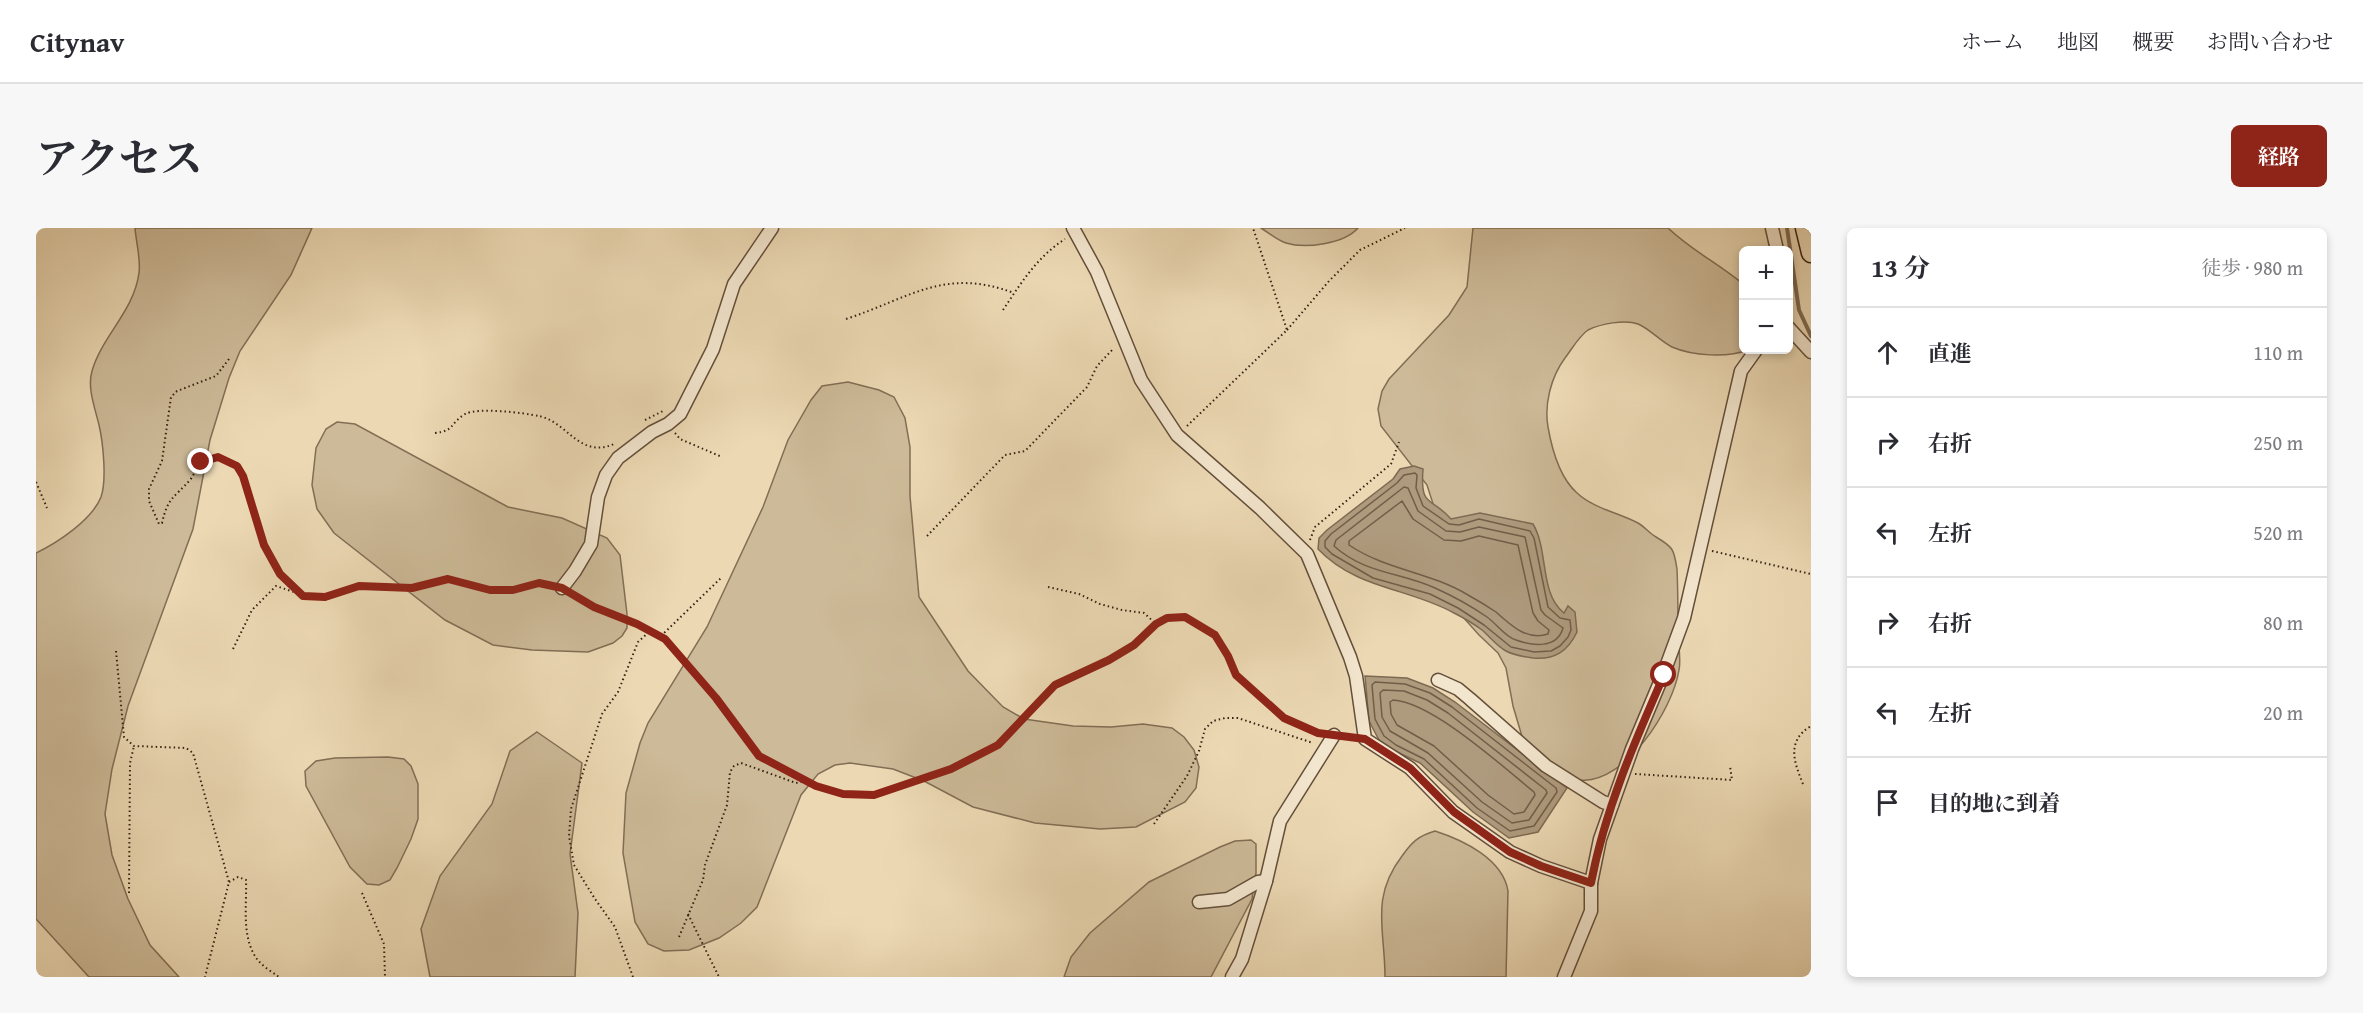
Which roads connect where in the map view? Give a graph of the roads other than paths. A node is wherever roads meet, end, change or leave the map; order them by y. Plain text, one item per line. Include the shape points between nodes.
1 (772, 228) edge
2 (1772, 228) edge
3 (1805, 228) edge
4 (1074, 230) edge
5 (1777, 246) edge
6 (1811, 253) edge
7 (1793, 332) edge
8 (1811, 352) edge
9 (1753, 354) edge
10 (562, 588) road end
11 (1438, 680) dead end
12 (1334, 735) road end
13 (1612, 805) junction
14 (1266, 881) junction
15 (1591, 883) junction
16 (1199, 902) dead end
17 (1232, 977) edge
18 (1564, 977) edge

1 - 10 street via 734,284 713,349 680,414 618,458 606,475 598,497 591,544
2 - 5 street
3 - 6 main road
4 - 15 street via 1097,272 1141,380 1177,435 1307,554 1356,676 1365,739 1410,768 1454,812 1510,852
7 - 8 street
9 - 13 street via 1741,371 1684,618
11 - 13 street via 1458,689 1546,766
12 - 14 street via 1280,821
13 - 15 street via 1599,839
14 - 16 street via 1228,899
14 - 17 street via 1242,959
15 - 18 street via 1591,911

